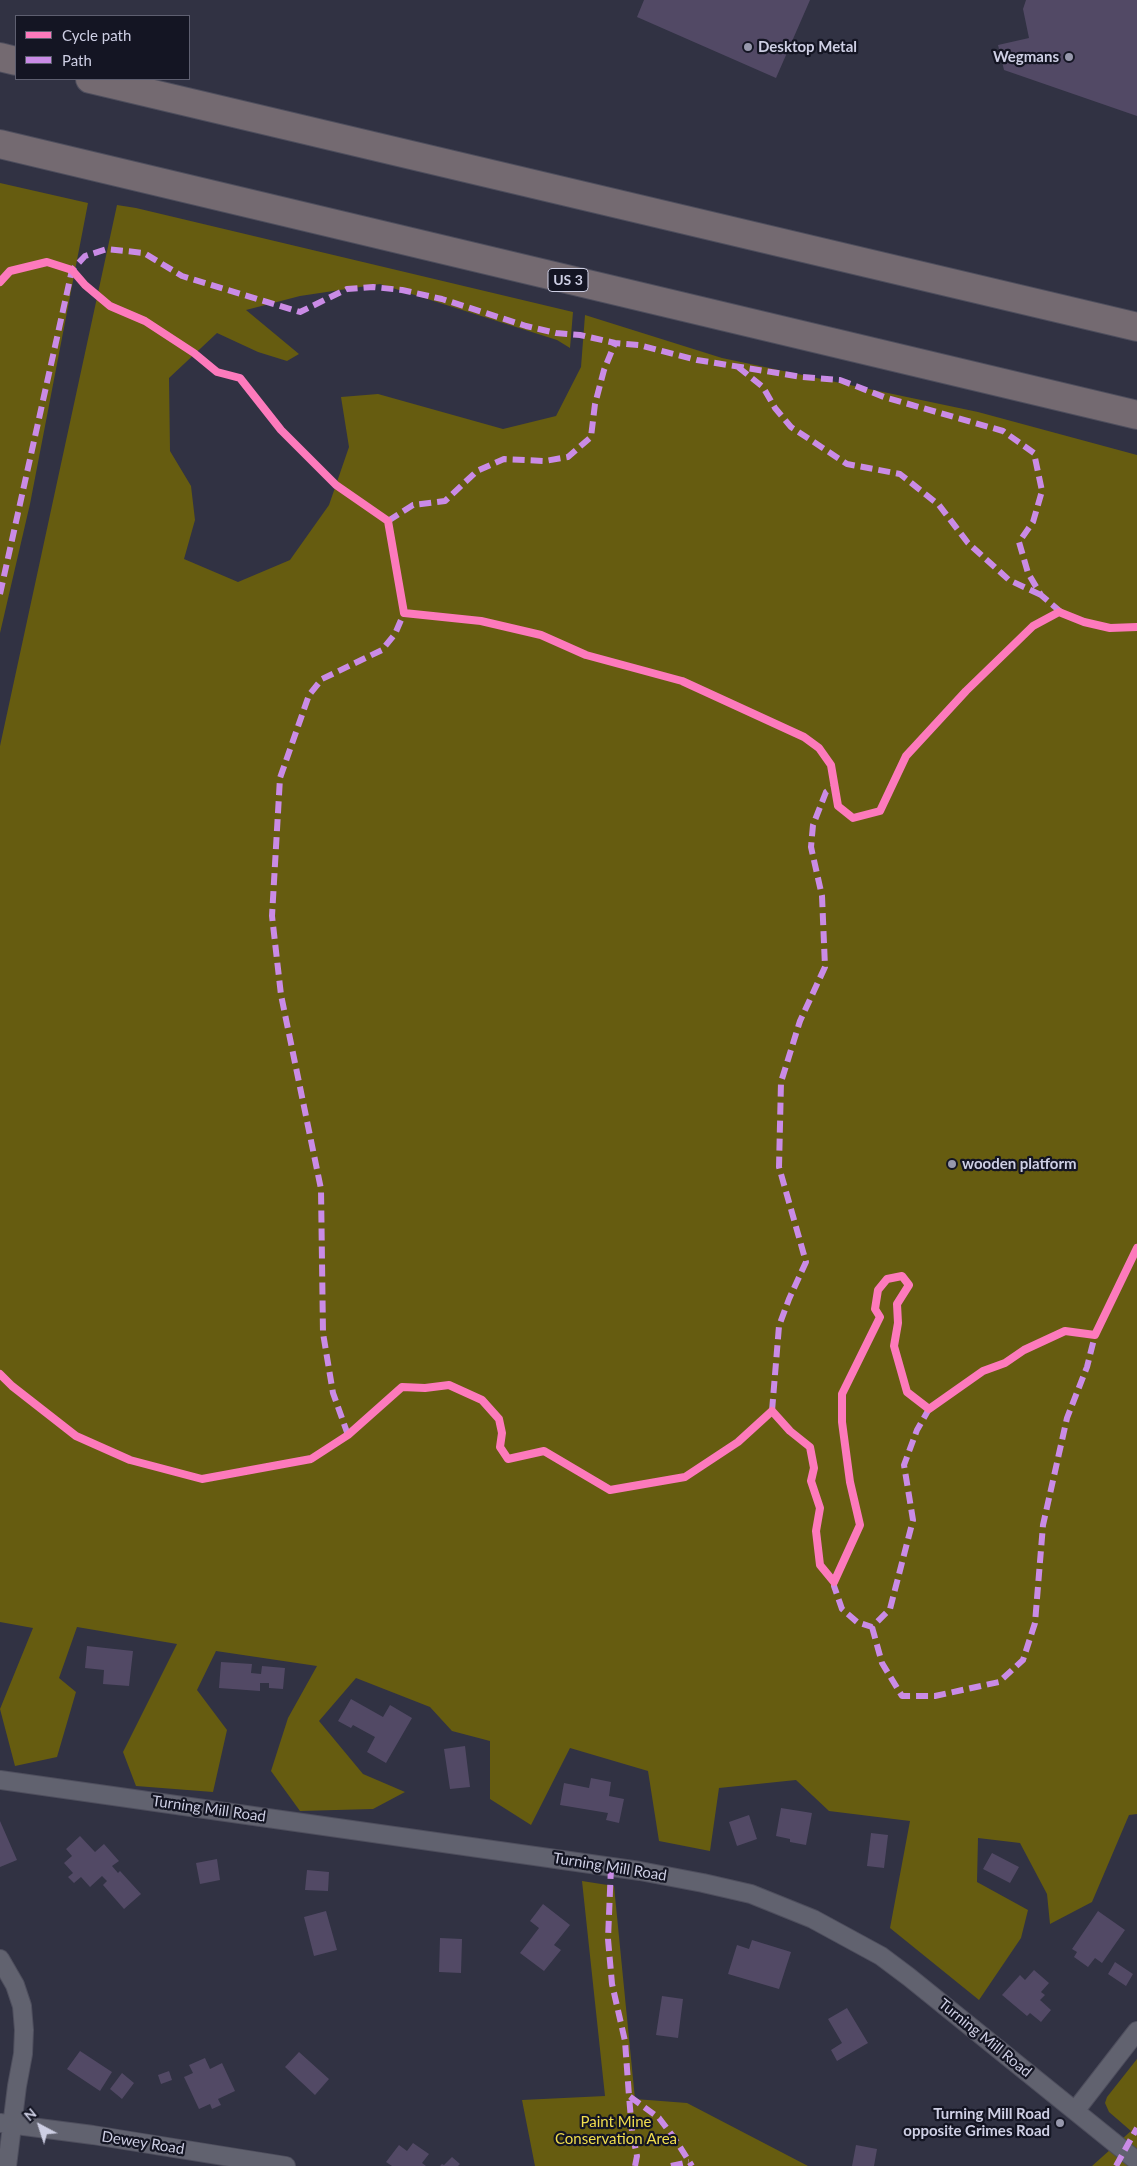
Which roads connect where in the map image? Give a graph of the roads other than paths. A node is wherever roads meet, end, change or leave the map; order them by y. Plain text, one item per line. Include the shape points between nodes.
1 (0, 57) edge
2 (15, 61) edge
3 (94, 80) edge
4 (0, 144) edge
5 (1137, 328) edge
6 (1137, 415) edge
7 (0, 1780) edge
8 (0, 1958) edge
9 (1137, 2031) edge
10 (1075, 2111) junction
11 (6, 2124) edge
12 (1137, 2161) edge
13 (7, 2166) edge
14 (286, 2166) edge

1 - 2 highway
3 - 5 highway
4 - 6 highway, US 3
7 - 10 street, Turning Mill Road via 640,1871 751,1894 814,1918 881,1956
8 - 11 street via 22,2006 24,2030 17,2086
9 - 10 street
10 - 12 street, Turning Mill Road
11 - 13 street
11 - 14 street, Dewey Road

